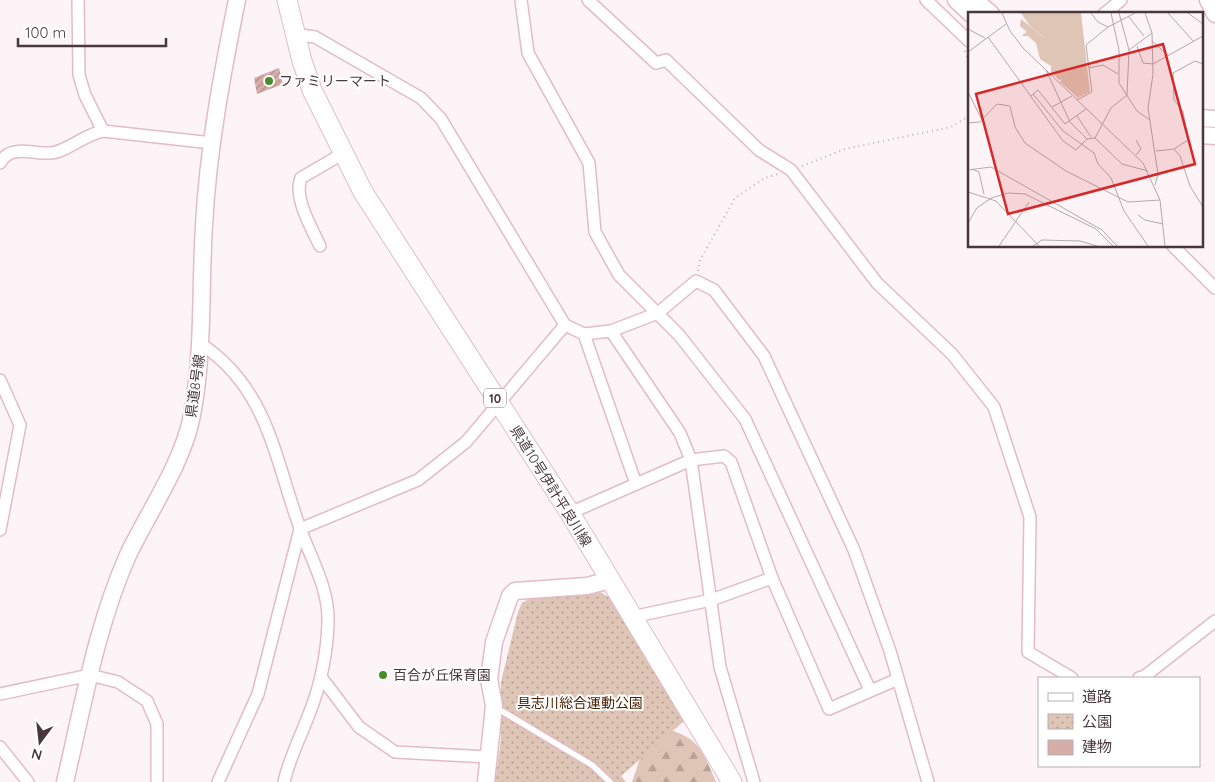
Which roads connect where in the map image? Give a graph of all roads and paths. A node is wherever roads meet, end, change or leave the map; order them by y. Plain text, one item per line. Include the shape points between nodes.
1 (78, 0) edge
2 (279, 0) edge
3 (287, 0) edge
4 (521, 0) edge
5 (588, 0) edge
6 (926, 0) edge
7 (956, 0) edge
8 (976, 0) edge
9 (1121, 0) edge
10 (1208, 0) edge
11 (237, 1) edge
12 (969, 12) edge
13 (989, 12) edge
14 (1106, 12) edge
15 (1215, 14) edge
16 (294, 34) junction
17 (968, 40) edge
18 (968, 117) edge
19 (1202, 118) edge
20 (1215, 119) edge
21 (103, 131) junction
22 (1202, 135) edge
23 (1215, 136) edge
24 (212, 143) junction
25 (342, 154) junction
26 (0, 162) edge
27 (791, 170) junction
28 (320, 246) dead end
29 (1175, 248) edge
30 (696, 281) junction
31 (1215, 288) edge
32 (658, 313) junction
33 (565, 325) junction
34 (611, 331) junction
35 (584, 334) junction
36 (201, 344) junction
37 (0, 380) edge
38 (498, 404) junction
39 (691, 460) junction
40 (636, 484) junction
41 (570, 513) junction
42 (300, 529) junction
43 (0, 530) edge
44 (772, 578) junction
45 (610, 580) junction
46 (711, 600) junction
47 (632, 617) junction
48 (1215, 621) edge
49 (90, 675) junction
50 (321, 677) junction
51 (1070, 677) edge
52 (1142, 677) edge
53 (898, 679) junction
54 (870, 690) junction
55 (0, 694) edge
56 (494, 706) junction
57 (0, 748) edge
58 (488, 757) junction
59 (28, 782) edge
60 (65, 782) edge
61 (157, 782) edge
62 (218, 782) edge
63 (284, 782) edge
64 (486, 782) edge
65 (610, 782) edge
66 (732, 782) edge
67 (754, 782) edge
68 (928, 782) edge

1 - 21 street via 78,75
2 - 16 main road
3 - 16 main road, 県道10号伊計平良川線 / 10
4 - 32 street via 528,53 589,163 595,232 619,275
5 - 27 street via 656,63 666,60 758,150
6 - 17 street
7 - 12 main road
8 - 13 main road
9 - 14 street
10 - 15 main road
11 - 24 main road, 県道8号線
16 - 25 main road, 県道10号伊計平良川線 / 10 via 312,90
16 - 33 street via 315,37 421,98 441,119
18 - 27 path via 951,127 845,149
19 - 20 main road
21 - 24 street
21 - 26 street via 52,153 15,151
22 - 23 main road
24 - 36 main road, 県道8号線 via 204,224
25 - 28 street via 301,178 299,183 304,214
25 - 38 main road, 県道10号伊計平良川線 / 10 via 362,192
27 - 30 path via 765,178 735,198 700,260
27 - 51 street via 877,283 952,354 994,407 1030,517 1028,652
29 - 31 street
30 - 32 street
30 - 53 street via 714,290 764,356 854,550
32 - 34 street
32 - 54 street via 745,419
33 - 35 street
33 - 38 street
34 - 35 street
34 - 39 street via 680,432
35 - 40 street
36 - 42 street via 218,355 250,394 265,419
36 - 49 main road, 県道8号線 via 192,417 174,466 128,556 104,619
37 - 43 street via 20,425
38 - 41 main road, 県道10号伊計平良川線 / 10
38 - 42 street via 466,442 418,480
39 - 40 street
39 - 44 street via 724,456 731,462
39 - 46 street
40 - 41 street
41 - 45 main road, 県道10号伊計平良川線 / 10
42 - 50 street via 322,586 328,617
42 - 62 street via 258,694
44 - 46 street
44 - 54 street via 829,709
45 - 47 main road, 県道10号伊計平良川線 / 10
45 - 56 main road via 586,586 515,591 510,596 494,642 489,679
46 - 47 street
46 - 67 street via 720,667
47 - 66 main road, 県道10号伊計平良川線 / 10
48 - 52 street
49 - 55 street
49 - 60 main road, 県道8号線
49 - 61 street via 118,682 147,701 157,724
50 - 58 street via 359,727 395,752
50 - 63 street
53 - 54 street
53 - 68 street
56 - 58 main road
56 - 65 lane via 592,765
57 - 59 street
58 - 64 main road

